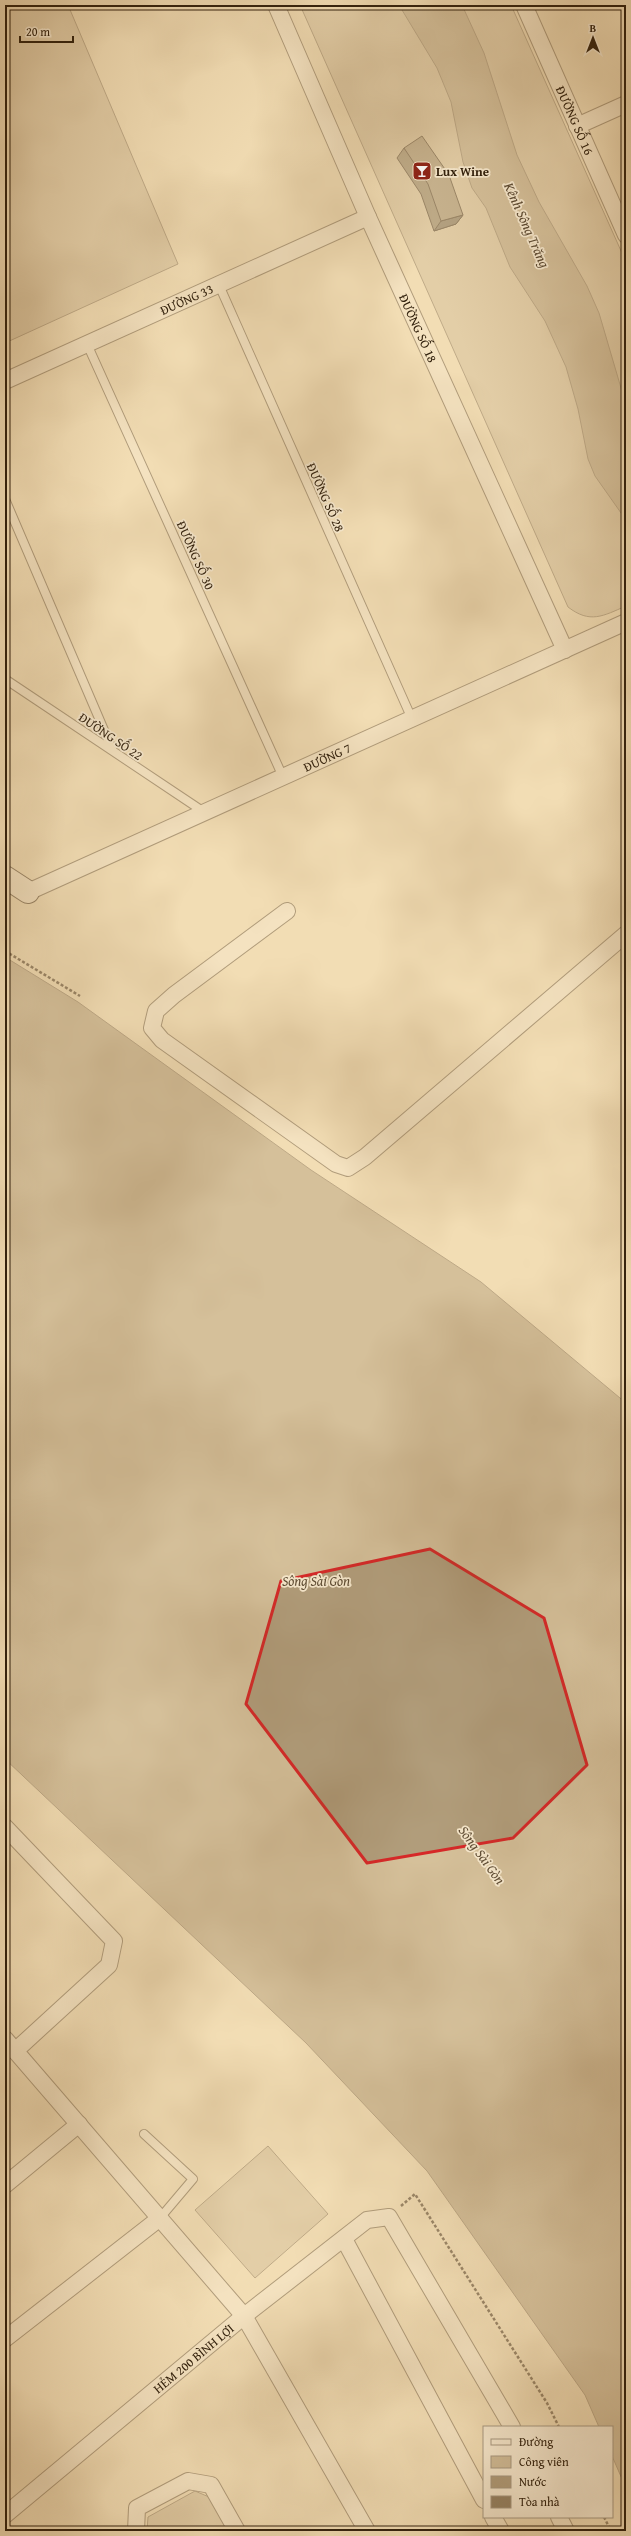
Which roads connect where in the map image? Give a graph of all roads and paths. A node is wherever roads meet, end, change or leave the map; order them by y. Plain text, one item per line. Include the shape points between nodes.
1 (276, 5) edge
2 (524, 5) edge
3 (626, 104) edge
4 (577, 126) junction
5 (368, 217) junction
6 (626, 235) edge
7 (219, 285) junction
8 (87, 344) junction
9 (5, 381) edge
10 (5, 499) edge
11 (626, 622) edge
12 (565, 650) junction
13 (5, 679) edge
14 (412, 719) junction
15 (114, 751) junction
16 (283, 777) junction
17 (204, 812) junction
18 (5, 877) edge
19 (28, 892) joint
20 (287, 912) dead end
21 (626, 934) edge
22 (5, 951) edge
23 (80, 996) dead end
24 (5, 1827) edge
25 (10, 2045) edge
26 (79, 2124) junction
27 (144, 2134) dead end
28 (5, 2185) edge
29 (415, 2194) dead end
30 (160, 2218) junction
31 (344, 2238) junction
32 (244, 2316) junction
33 (5, 2339) edge
34 (511, 2426) edge
35 (559, 2426) edge
36 (483, 2498) edge
37 (5, 2515) edge
38 (494, 2518) edge
39 (560, 2518) edge
40 (604, 2518) edge
41 (363, 2530) edge
42 (136, 2531) edge
43 (237, 2531) edge
44 (500, 2531) edge
45 (566, 2531) edge
46 (611, 2531) edge

1 - 5 street, ĐƯỜNG SỐ 18
2 - 4 street, ĐƯỜNG SỐ 16
3 - 4 street
4 - 6 street, ĐƯỜNG SỐ 16
5 - 7 street, ĐƯỜNG 33
5 - 12 street, ĐƯỜNG SỐ 18
7 - 8 street, ĐƯỜNG 33
7 - 14 lane, ĐƯỜNG SỐ 28
8 - 9 street, ĐƯỜNG 33
8 - 16 lane, ĐƯỜNG SỐ 30
10 - 15 lane
11 - 12 street, ĐƯỜNG 7
12 - 14 street, ĐƯỜNG 7
13 - 15 lane, ĐƯỜNG SỐ 22
14 - 16 street, ĐƯỜNG 7
15 - 17 lane, ĐƯỜNG SỐ 22
16 - 17 street, ĐƯỜNG 7
17 - 19 street, ĐƯỜNG 7
18 - 19 street
20 - 21 street via 174,995 156,1011 152,1028 162,1040 226,1086 336,1164 348,1168 365,1158
22 - 23 path
24 - 25 street via 114,1941 109,1964
25 - 26 street
26 - 28 street
26 - 30 street
27 - 30 lane via 192,2179
29 - 35 path via 547,2402
30 - 32 street
30 - 33 street
31 - 32 street, HẺM 200 BÌNH LỢI
31 - 34 street, HẺM 200 BÌNH LỢI via 368,2220 389,2217
31 - 36 street
32 - 37 street, HẺM 200 BÌNH LỢI
32 - 41 street
38 - 44 street
39 - 45 street
40 - 46 path
42 - 43 street via 137,2508 188,2481 212,2485

